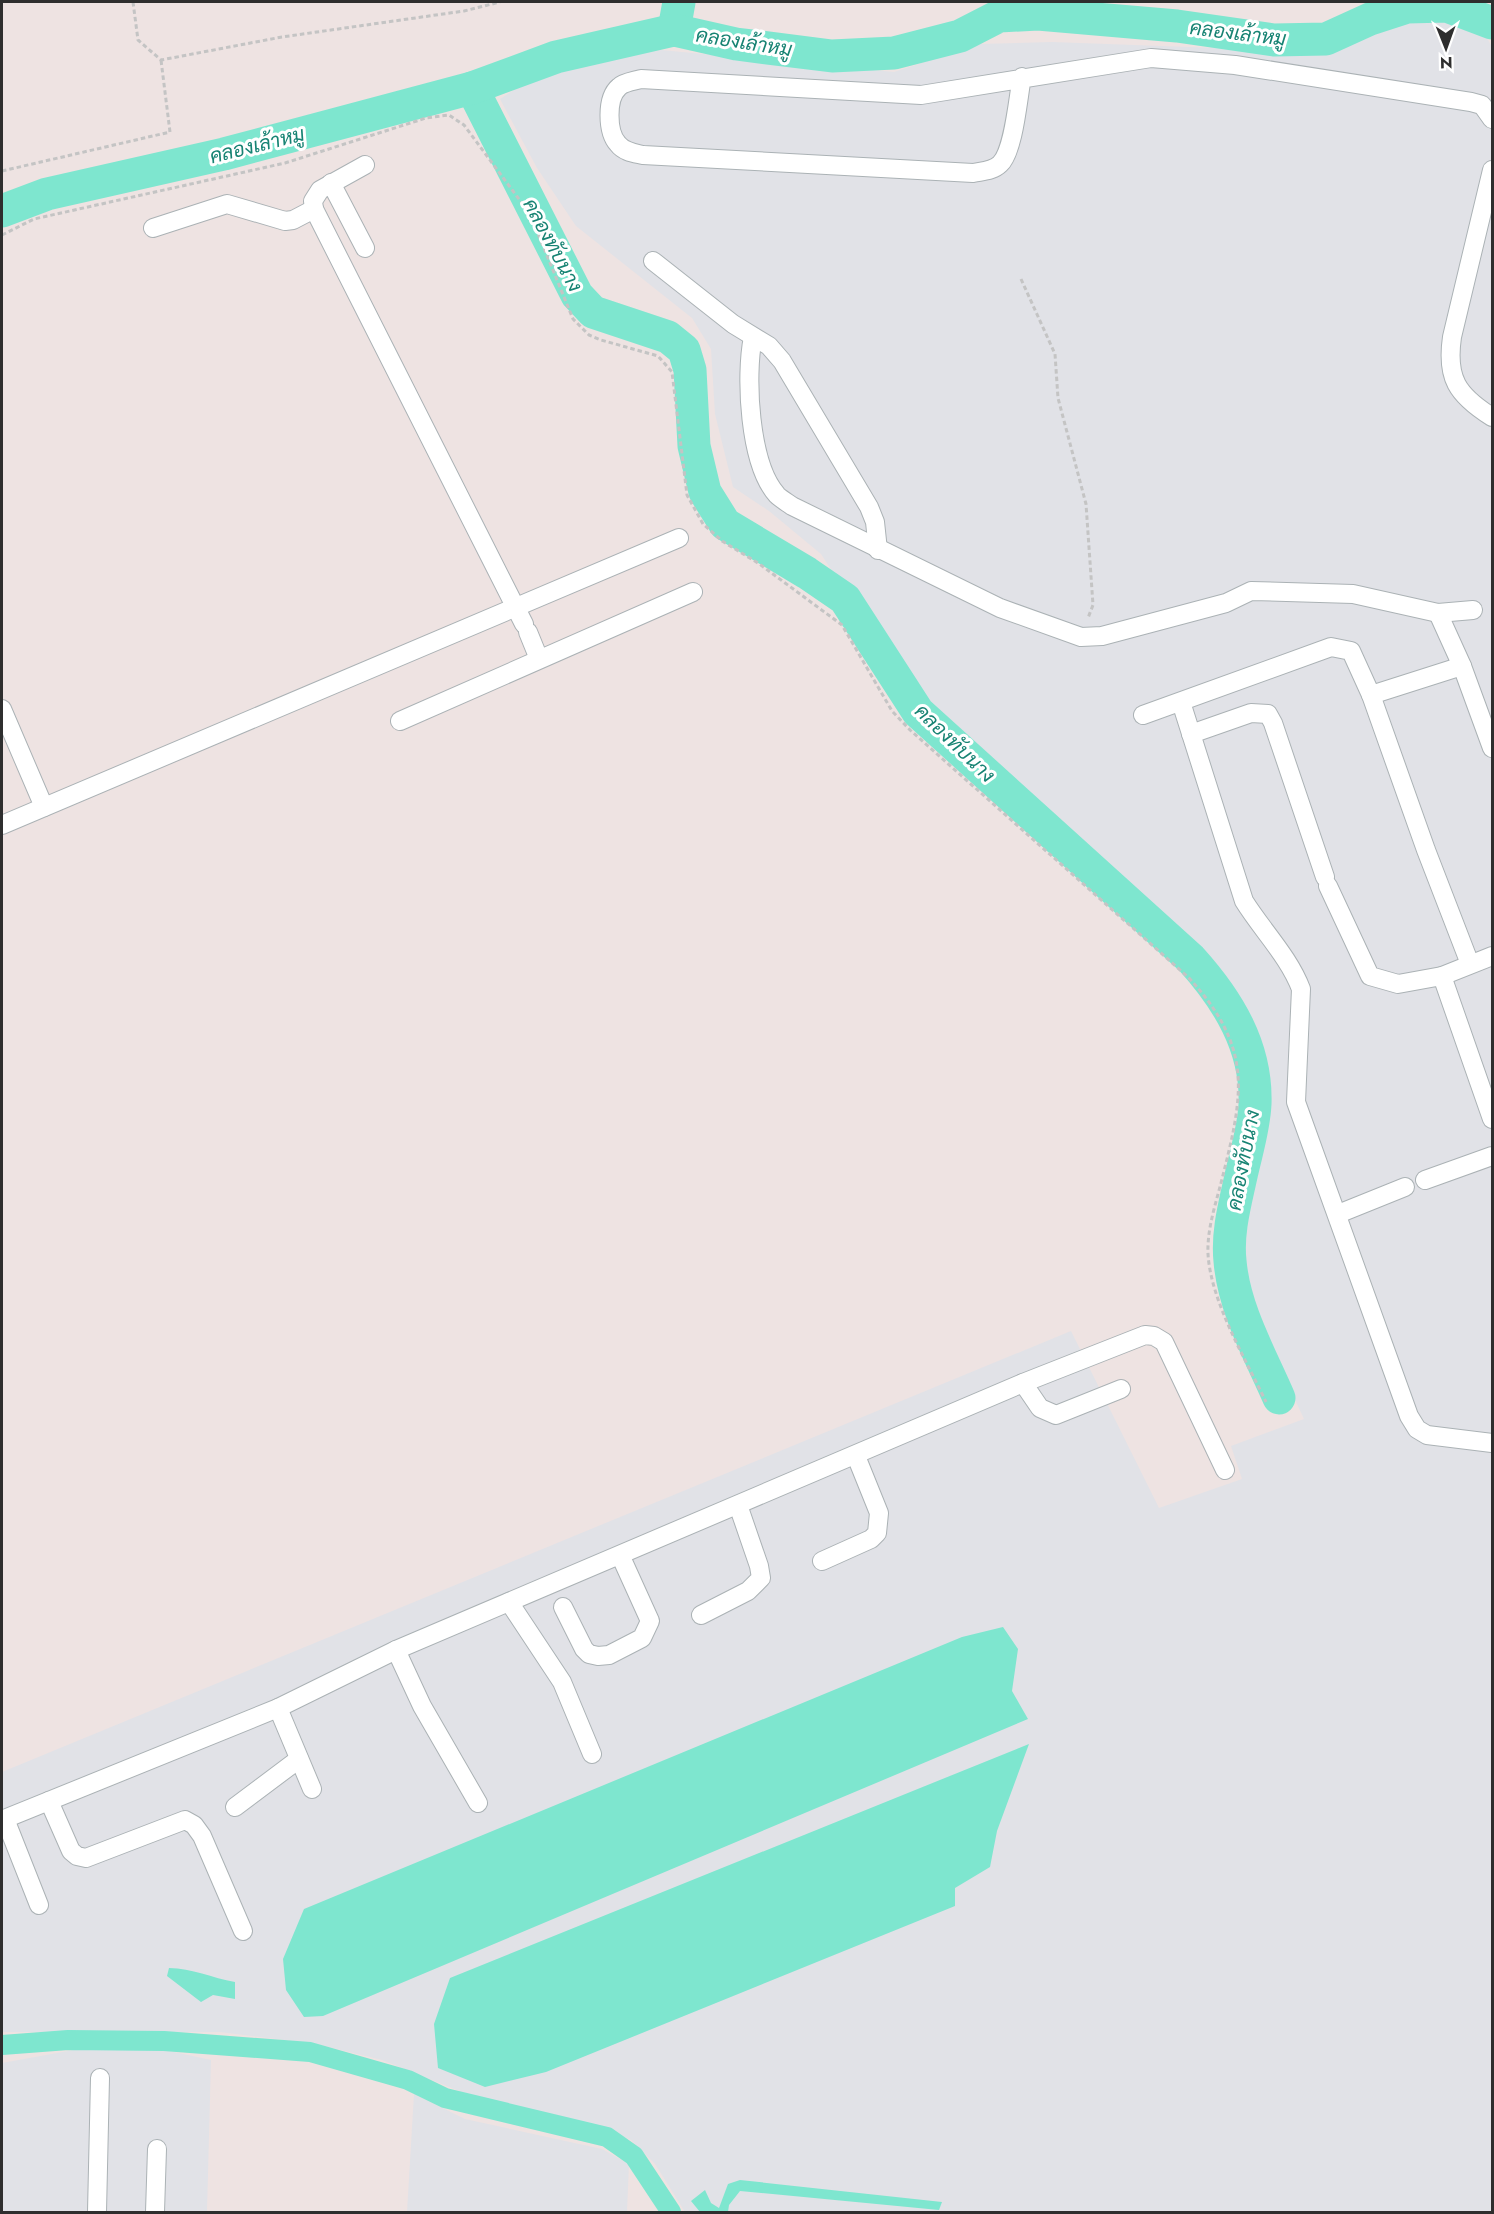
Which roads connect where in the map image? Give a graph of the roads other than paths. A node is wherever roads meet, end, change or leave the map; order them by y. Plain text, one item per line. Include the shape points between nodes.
1 (1022, 77) junction
2 (1492, 119) edge
3 (365, 165) dead end
4 (1492, 170) edge
5 (331, 183) junction
6 (314, 209) junction
7 (153, 228) dead end
8 (365, 248) dead end
9 (653, 261) dead end
10 (753, 337) junction
11 (1492, 417) edge
12 (679, 538) dead end
13 (878, 550) junction
14 (693, 592) dead end
15 (1473, 610) dead end
16 (1438, 613) junction
17 (523, 621) junction
18 (539, 659) junction
19 (1462, 666) junction
20 (1371, 695) junction
21 (1181, 702) junction
22 (2, 709) edge
23 (1143, 715) dead end
24 (400, 722) dead end
25 (1191, 734) junction
26 (1492, 748) edge
27 (44, 807) junction
28 (2, 825) edge
29 (1492, 956) edge
30 (1470, 964) junction
31 (1442, 976) junction
32 (1492, 1119) edge
33 (1492, 1156) edge
34 (1338, 1214) junction
35 (1023, 1383) junction
36 (1121, 1389) dead end
37 (1492, 1443) edge
38 (856, 1456) junction
39 (1225, 1470) dead end
40 (738, 1505) junction
41 (621, 1557) junction
42 (822, 1561) dead end
43 (509, 1602) junction
44 (563, 1607) dead end
45 (701, 1615) dead end
46 (396, 1650) junction
47 (278, 1708) junction
48 (592, 1754) dead end
49 (299, 1760) junction
50 (312, 1789) dead end
51 (49, 1801) junction
52 (478, 1803) dead end
53 (235, 1807) dead end
54 (3, 1820) edge
55 (39, 1905) dead end
56 (243, 1931) dead end
57 (100, 2078) dead end
58 (157, 2149) dead end
59 (97, 2212) edge
60 (155, 2212) edge

1 - 1 lane via 1009,147 1001,164 992,170 643,155 627,152 611,132 611,99 620,86 642,79 921,95
1 - 2 lane via 1151,58 1235,65 1472,102 1482,105
3 - 5 lane
4 - 11 lane via 1449,361 1455,382
5 - 6 lane via 315,197
5 - 8 lane
6 - 7 lane via 285,221 227,204
6 - 17 lane
9 - 10 lane
10 - 13 lane via 770,346 782,361 869,507
10 - 13 lane via 751,420 759,456 777,495
12 - 17 lane
13 - 16 lane via 1000,609 1081,637 1102,636 1226,603 1251,591 1353,594
14 - 18 lane
15 - 16 lane
16 - 19 lane
17 - 18 lane
17 - 27 lane
18 - 24 lane
19 - 20 lane
19 - 26 lane
20 - 21 lane via 1351,651 1331,647
20 - 30 lane
21 - 23 lane
21 - 25 lane
22 - 27 lane
25 - 31 lane via 1251,713 1268,714 1327,881 1370,976 1398,984
25 - 34 lane via 1244,901 1295,973 1301,989 1296,1102
27 - 28 lane
29 - 30 lane
30 - 31 lane
31 - 32 lane
33 - 34 lane
34 - 37 lane via 1409,1416 1417,1429 1446,1439
35 - 36 lane via 1040,1408 1056,1415
35 - 38 lane
35 - 39 lane via 1127,1340 1154,1336 1164,1342
38 - 40 lane
38 - 42 lane via 879,1513 877,1533
40 - 41 lane
40 - 45 lane via 760,1578 748,1592
41 - 43 lane
41 - 44 lane via 650,1621 642,1638 609,1655 589,1654
43 - 46 lane
43 - 48 lane via 562,1682
46 - 47 lane
46 - 52 lane via 422,1706
47 - 49 lane
47 - 51 lane
49 - 50 lane
49 - 53 lane
51 - 54 lane
51 - 56 lane via 71,1851 86,1858 170,1823 184,1820 194,1825
54 - 55 lane
57 - 59 lane
58 - 60 lane

